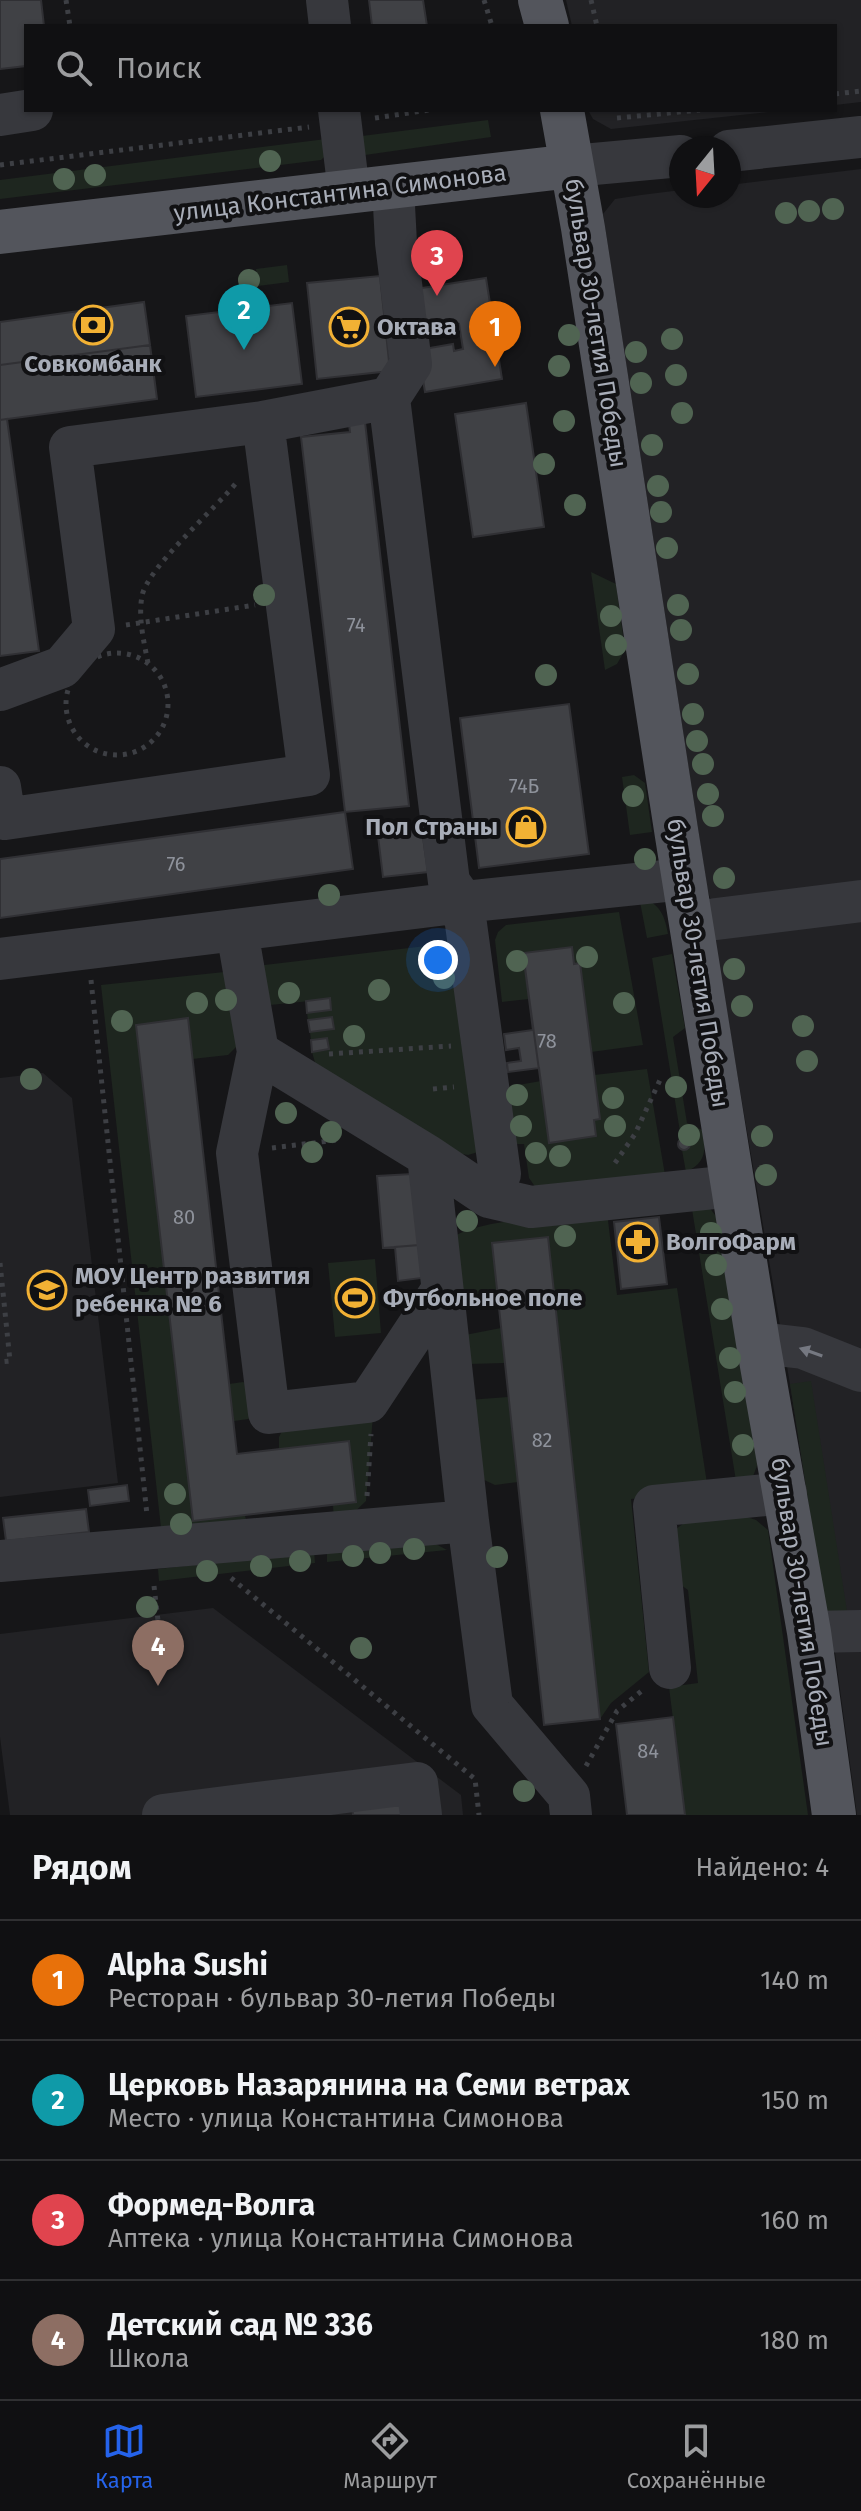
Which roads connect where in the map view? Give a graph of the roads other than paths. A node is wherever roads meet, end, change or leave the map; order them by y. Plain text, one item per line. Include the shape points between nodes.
1 (327, 0) edge
2 (540, 0) edge
3 (330, 24) edge
4 (546, 24) edge
5 (24, 111) edge
6 (562, 112) edge
7 (0, 115) edge
8 (340, 117) edge
9 (861, 137) edge
10 (741, 150) edge
11 (669, 157) edge
12 (572, 166) junction
13 (393, 187) junction
14 (349, 192) junction
15 (0, 232) edge
16 (389, 398) junction
17 (264, 435) junction
18 (0, 690) edge
19 (0, 787) edge
20 (684, 879) junction
21 (861, 901) edge
22 (463, 902) junction
23 (692, 922) junction
24 (237, 931) junction
25 (0, 959) edge
26 (263, 1055) junction
27 (428, 1156) junction
28 (733, 1186) junction
29 (489, 1197) junction
30 (442, 1290) junction
31 (758, 1343) junction
32 (861, 1371) edge
33 (786, 1493) junction
34 (468, 1521) junction
35 (0, 1561) edge
36 (861, 1631) edge
37 (809, 1632) junction
38 (670, 1668) road end
39 (570, 1805) edge
40 (163, 1815) edge
41 (421, 1815) edge
42 (834, 1815) edge

1 - 3 street
2 - 4 main road
5 - 7 street
6 - 12 main road, бульвар 30-летия Победы
8 - 14 street
9 - 10 street
11 - 12 street, улица Константина Симонова
12 - 13 main road, улица Константина Симонова
12 - 20 main road, бульвар 30-летия Победы
13 - 14 main road, улица Константина Симонова
13 - 16 street via 411,364
14 - 15 main road, улица Константина Симонова
16 - 17 street
16 - 22 street via 449,882
17 - 18 street via 70,447 94,629 62,667
17 - 19 street via 309,775 5,819
20 - 22 street
20 - 23 main road, бульвар 30-летия Победы
21 - 23 street
22 - 24 street
22 - 29 street via 500,1174
23 - 28 main road, бульвар 30-летия Победы
24 - 25 street
24 - 26 street
26 - 27 street
26 - 30 street via 237,1153 269,1413 368,1402
27 - 29 street
27 - 30 street
28 - 29 street via 531,1207
28 - 31 main road, бульвар 30-летия Победы
30 - 34 street
32 -> 31 street via 803,1348
31 - 33 main road, бульвар 30-летия Победы
33 - 37 main road, бульвар 30-летия Победы
33 - 38 street via 654,1506
34 - 35 street via 334,1532 152,1566
34 - 39 street via 492,1705
36 - 37 street
37 - 42 main road, бульвар 30-летия Победы
40 - 41 street via 417,1783

